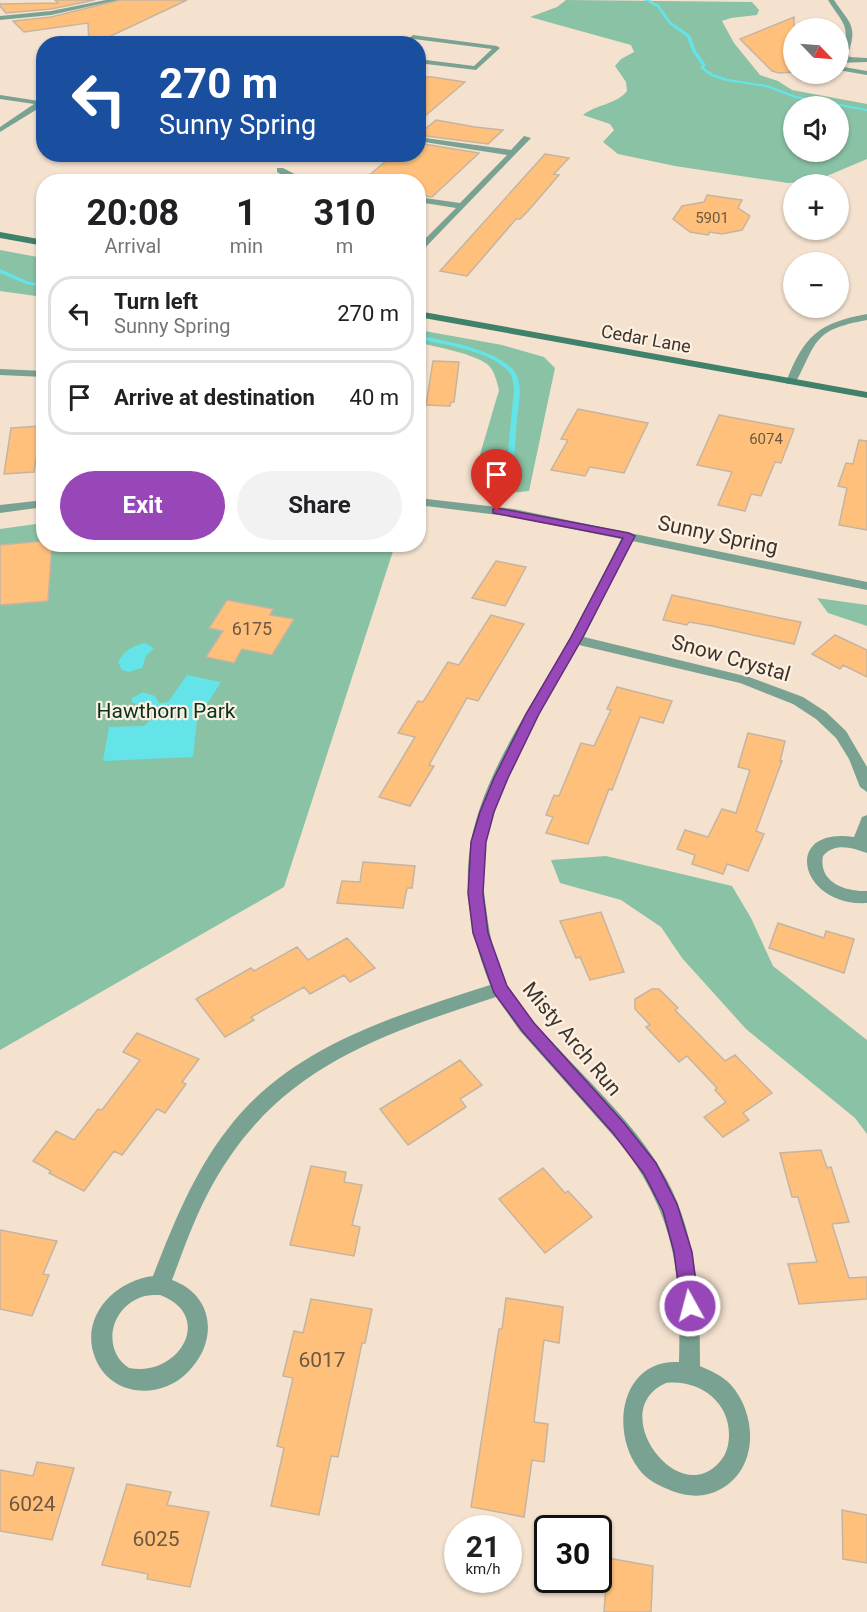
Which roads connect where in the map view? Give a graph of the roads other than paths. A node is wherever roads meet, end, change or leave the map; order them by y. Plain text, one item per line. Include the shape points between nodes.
1 (115, 0) edge
2 (831, 0) edge
3 (0, 18) edge
4 (843, 18) edge
5 (849, 27) edge
6 (426, 40) edge
7 (849, 42) edge
8 (849, 59) edge
9 (867, 60) edge
10 (426, 61) edge
11 (849, 71) edge
12 (867, 73) edge
13 (0, 97) edge
14 (36, 101) edge
15 (36, 105) edge
16 (0, 130) edge
17 (527, 138) dead end
18 (426, 140) edge
19 (512, 153) junction
20 (280, 170) dead end
21 (286, 174) edge
22 (426, 201) edge
23 (462, 206) junction
24 (0, 235) edge
25 (36, 242) edge
26 (426, 244) edge
27 (426, 315) edge
28 (867, 317) edge
29 (0, 372) edge
30 (36, 374) edge
31 (791, 382) junction
32 (867, 395) edge
33 (426, 502) edge
34 (36, 504) edge
35 (0, 508) edge
36 (629, 536) junction
37 (867, 586) edge
38 (576, 639) junction
39 (867, 787) edge
40 (867, 821) edge
41 (863, 845) edge
42 (867, 897) edge
43 (500, 989) junction
44 (160, 1284) junction
45 (689, 1372) junction

1 - 3 street
2 - 4 street
5 - 7 street
6 - 10 street via 497,48 476,68
8 - 9 street
11 - 12 street
13 - 14 street
15 - 16 street
17 - 19 street
18 - 19 street
19 - 23 street
20 - 21 street
22 - 23 street
23 - 26 street
24 - 25 main road
27 - 31 main road, Cedar Lane
28 - 31 street via 814,336
29 - 30 street
31 - 32 main road, Cedar Lane
33 - 36 street, Sunny Spring via 514,513
34 - 35 street
36 - 37 street, Sunny Spring
36 - 38 street, Misty Arch Run
38 - 39 street, Snow Crystal via 733,676 788,695 812,708 852,748
38 - 43 street, Misty Arch Run via 517,745 478,842 476,893 480,933
40 - 41 street
41 - 42 street via 841,841 828,844 814,862 816,874 825,885 840,894
43 - 44 street via 348,1042 284,1083 254,1110 207,1175
43 - 45 street, Misty Arch Run via 650,1169 671,1210 683,1252 690,1306
44 - 44 street via 126,1294 113,1306 102,1328 101,1349 108,1365 135,1381 155,1380 172,1372 187,1359 197,1340 196,1310 186,1295
45 - 45 street via 666,1373 651,1380 639,1394 632,1417 634,1440 645,1460 663,1477 690,1486 712,1482 727,1472 740,1452 741,1431 735,1408 725,1394 711,1381

